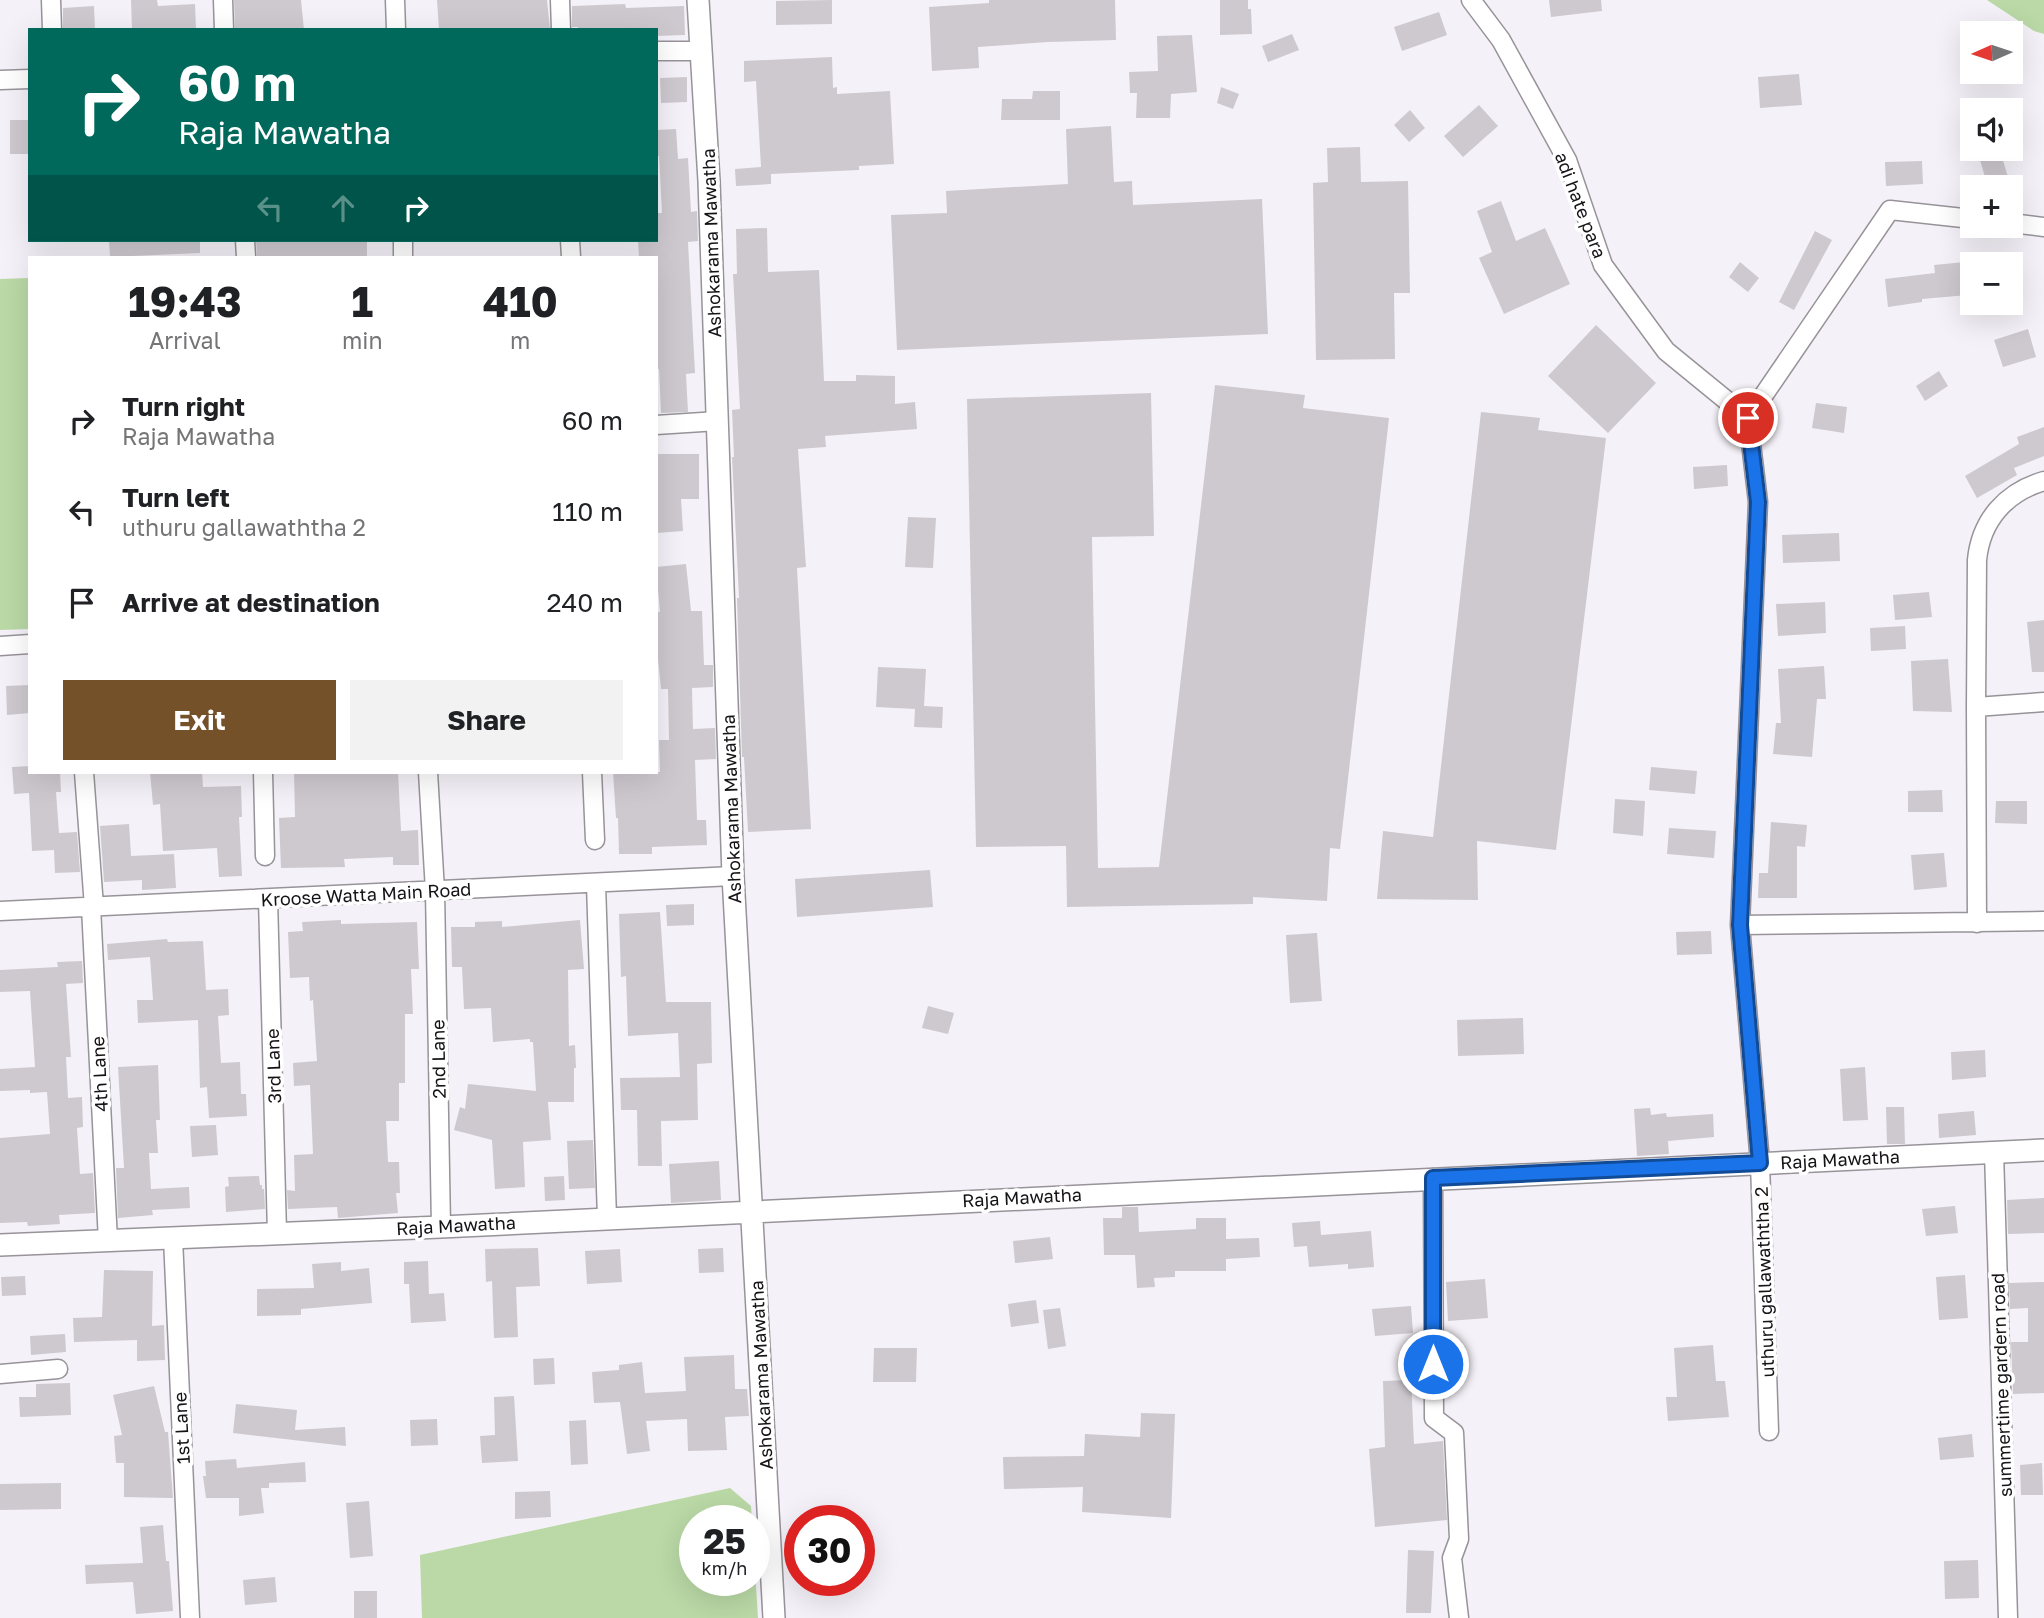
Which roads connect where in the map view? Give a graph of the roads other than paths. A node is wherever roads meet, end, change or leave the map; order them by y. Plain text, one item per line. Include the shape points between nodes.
1 (51, 0) edge
2 (223, 0) edge
3 (395, 0) edge
4 (560, 0) edge
5 (698, 0) edge
6 (1471, 0) edge
7 (52, 28) edge
8 (224, 28) edge
9 (396, 28) edge
10 (561, 28) edge
11 (658, 51) edge
12 (700, 51) junction
13 (28, 79) edge
14 (0, 80) edge
15 (1960, 218) edge
16 (2023, 224) edge
17 (2044, 227) edge
18 (1748, 418) junction
19 (718, 421) junction
20 (658, 425) edge
21 (2044, 481) edge
22 (28, 644) edge
23 (0, 646) edge
24 (2044, 702) edge
25 (1976, 707) junction
26 (84, 774) edge
27 (262, 774) edge
28 (428, 774) edge
29 (592, 774) edge
30 (594, 840) dead end
31 (265, 856) dead end
32 (733, 876) junction
33 (596, 884) junction
34 (435, 891) junction
35 (268, 899) junction
36 (93, 907) junction
37 (0, 911) edge
38 (2044, 921) edge
39 (1977, 923) junction
40 (1740, 925) junction
41 (2044, 1150) edge
42 (1994, 1152) junction
43 (1760, 1163) junction
44 (1433, 1178) junction
45 (752, 1210) junction
46 (607, 1218) junction
47 (441, 1227) junction
48 (278, 1233) junction
49 (173, 1238) junction
50 (107, 1241) junction
51 (0, 1245) edge
52 (58, 1369) dead end
53 (0, 1374) edge
54 (1769, 1431) dead end
55 (190, 1618) edge
56 (774, 1618) edge
57 (1459, 1618) edge
58 (2008, 1618) edge

1 - 7 street
2 - 8 street
3 - 9 street
4 - 10 street
5 - 12 street, Ashokarama Mawatha
6 - 18 street, adi hate para via 1501,40 1567,160 1603,265 1666,351
11 - 12 street
12 - 19 street, Ashokarama Mawatha
13 - 14 street
15 - 18 street via 1890,210
16 - 17 street
18 - 40 street, uthuru gallawaththa 2 via 1758,502
19 - 20 street
19 - 32 street, Ashokarama Mawatha
21 - 25 street via 2000,505 1980,541
22 - 23 street
24 - 25 street
25 - 39 street
26 - 36 street, 4th Lane
27 - 31 street
28 - 34 street, 2nd Lane
29 - 30 street
32 - 33 street, Kroose Watta Main Road
32 - 45 street, Ashokarama Mawatha
33 - 34 street, Kroose Watta Main Road
33 - 46 street
34 - 35 street, Kroose Watta Main Road
34 - 47 street, 2nd Lane
35 - 36 street, Kroose Watta Main Road
35 - 48 street, 3rd Lane
36 - 37 street, Kroose Watta Main Road
36 - 50 street, 4th Lane
38 - 39 street
39 - 40 street
40 - 43 street, uthuru gallawaththa 2
41 - 42 street, Raja Mawatha
42 - 43 street, Raja Mawatha
42 - 58 street, summertime gardern road
43 - 44 street, Raja Mawatha
43 - 54 street, uthuru gallawaththa 2
44 - 45 street, Raja Mawatha
44 - 57 street via 1434,1418 1454,1433 1459,1539 1452,1558
45 - 46 street, Raja Mawatha
45 - 56 street, Ashokarama Mawatha
46 - 47 street, Raja Mawatha
47 - 48 street, Raja Mawatha
48 - 49 street, Raja Mawatha
49 - 50 street, Raja Mawatha
49 - 55 street, 1st Lane
50 - 51 street, Raja Mawatha
52 - 53 street

